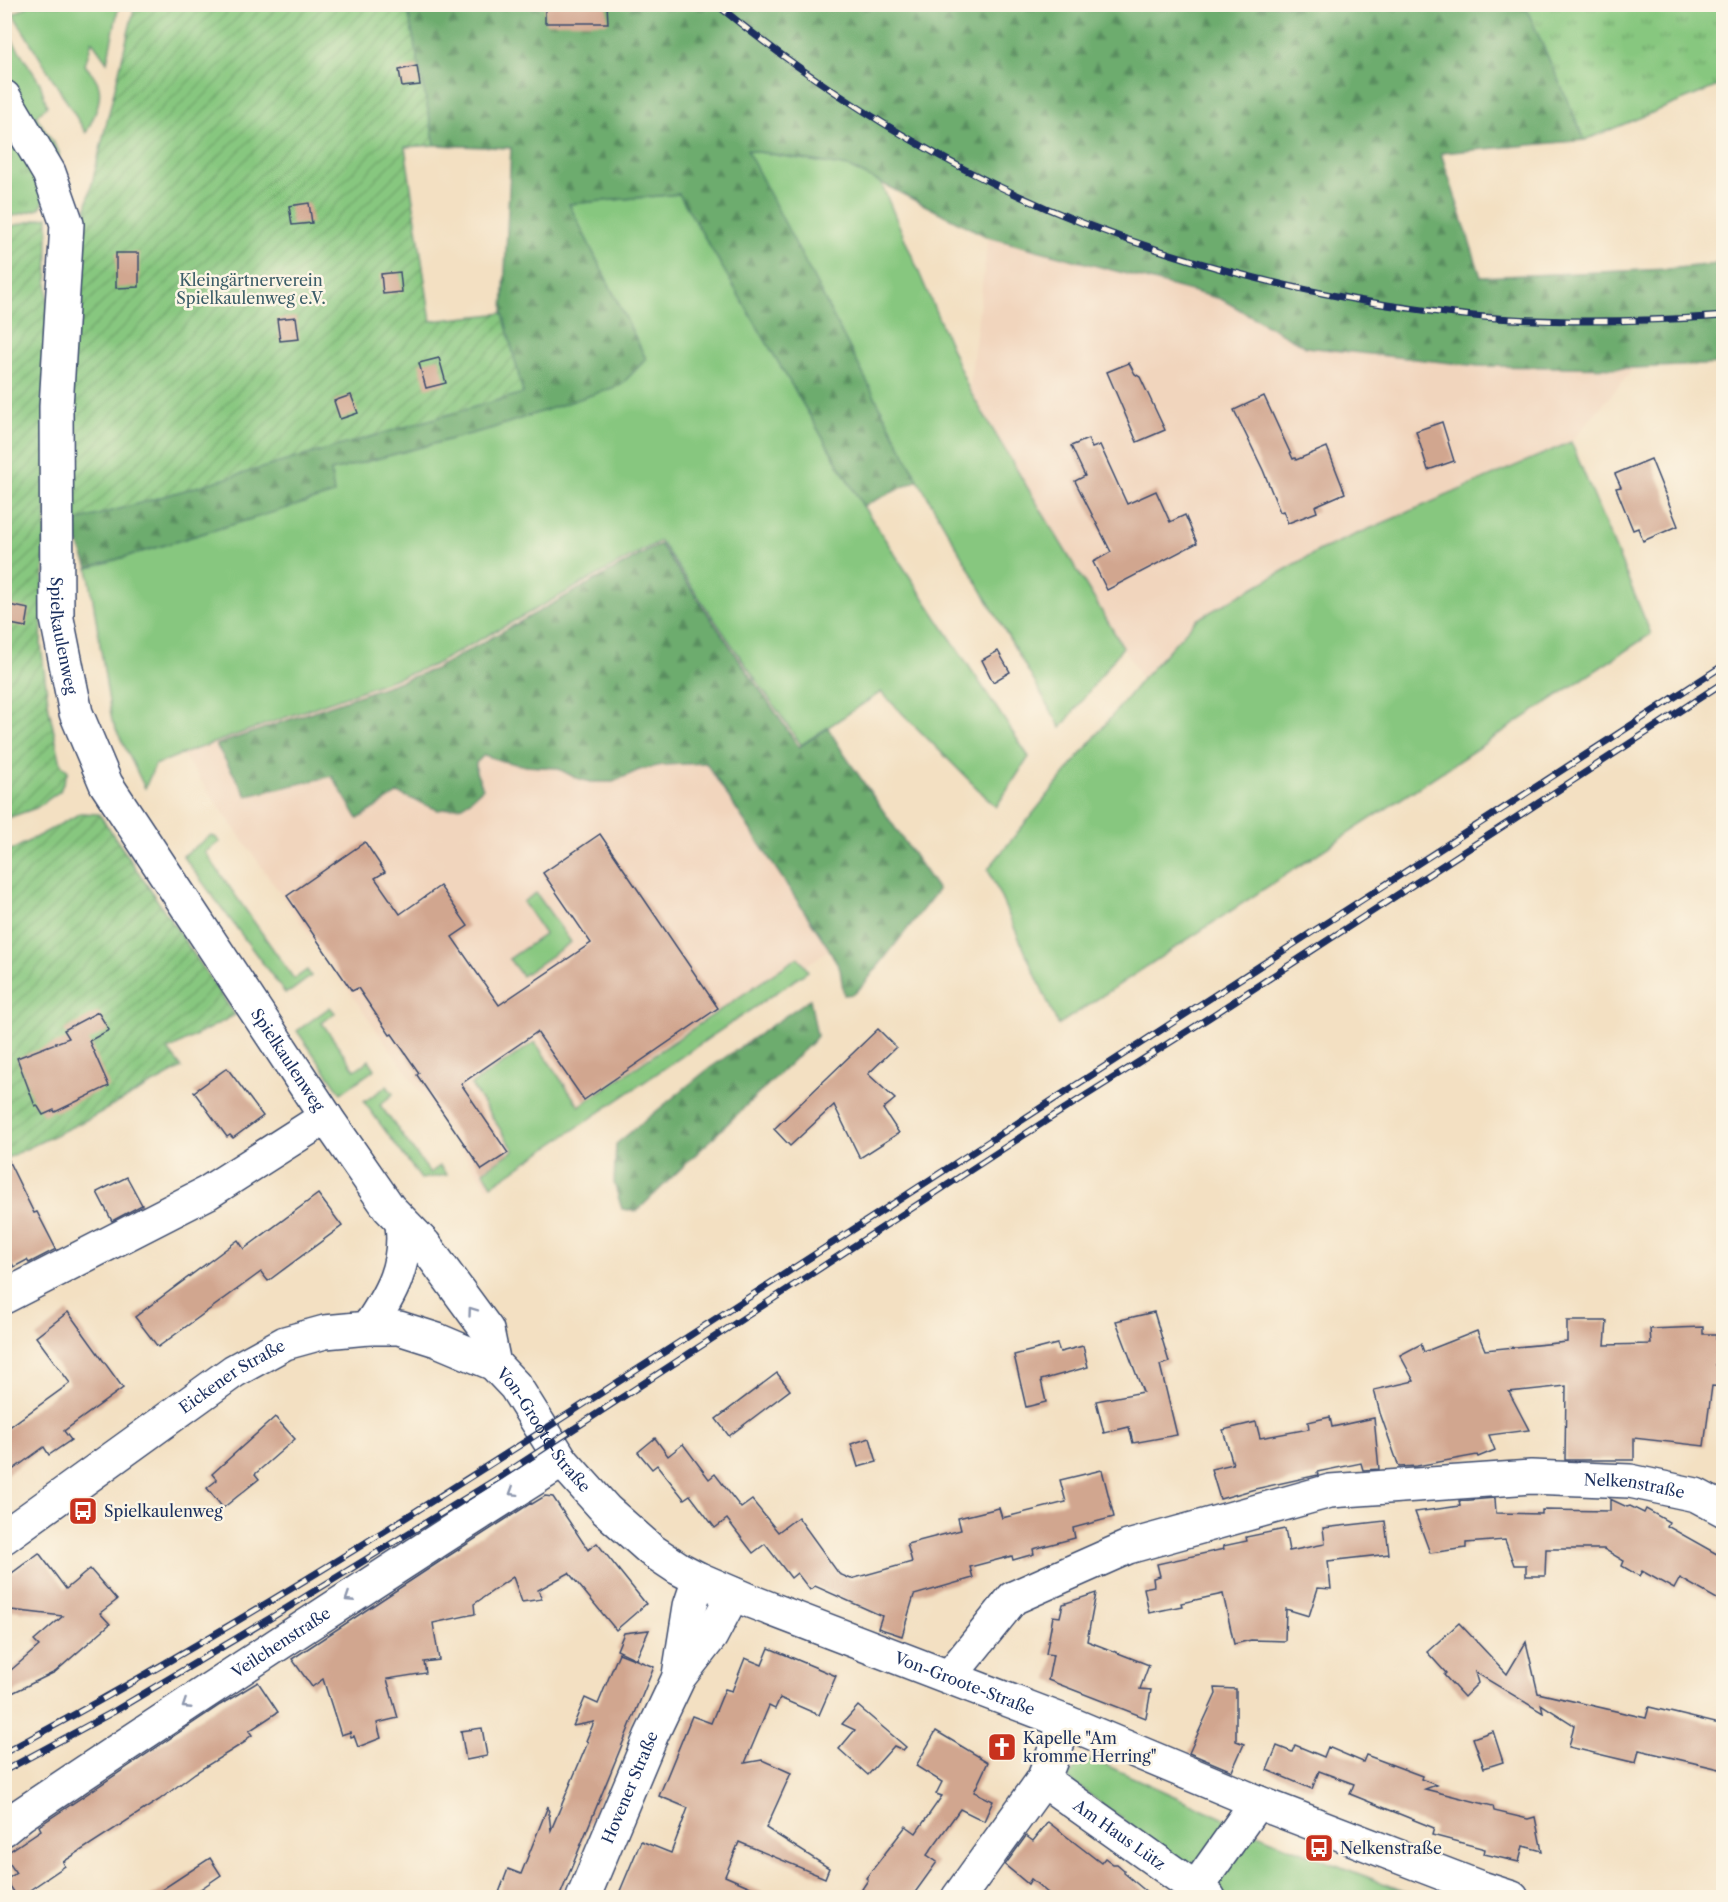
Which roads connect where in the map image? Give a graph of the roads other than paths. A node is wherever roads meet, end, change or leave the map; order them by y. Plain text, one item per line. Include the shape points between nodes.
1 (4, 97) edge
2 (326, 1117) junction
3 (402, 1224) junction
4 (4, 1297) edge
5 (368, 1328) junction
6 (494, 1364) junction
7 (562, 1461) junction
8 (1724, 1510) edge
9 (4, 1537) edge
10 (699, 1579) junction
11 (733, 1594) junction
12 (950, 1676) junction
13 (679, 1677) junction
14 (1066, 1722) junction
15 (1043, 1780) junction
16 (1257, 1802) junction
17 (4, 1829) edge
18 (1476, 1892) edge
19 (1203, 1893) edge
20 (583, 1898) edge
21 (958, 1898) edge
22 (1512, 1898) edge

1 - 2 street, Spielkaulenweg via 49,173 68,224 56,407 57,620 76,713 106,784
2 - 3 street, Spielkaulenweg
2 - 4 street, Spielkaulenweg via 207,1193
3 - 5 street via 402,1261
6 -> 3 street, Spielkaulenweg via 487,1330 424,1244
5 - 6 street, Eickener Straße via 399,1328
5 - 9 street, Eickener Straße via 325,1332 285,1343 234,1371
6 - 7 street, Von-Groote-Straße via 515,1386
7 - 10 street, Von-Groote-Straße via 606,1510 651,1550
7 -> 17 street, Veilchenstraße via 438,1539
8 - 12 street, Nelkenstraße via 1696,1495 1630,1481 1531,1477 1330,1491 1128,1547 1013,1598
10 - 11 street, Von-Groote-Straße
10 - 13 street, Hovener Straße via 690,1606
11 - 12 street, Von-Groote-Straße
11 - 13 street, Hovener Straße via 711,1636
12 - 14 street, Von-Groote-Straße
13 - 20 street, Hovener Straße
14 - 15 street
14 - 16 street, Von-Groote-Straße
15 - 19 street, Am Haus Lütz
15 - 21 street
16 - 18 street, Von-Groote-Straße
16 - 19 street, Am Haus Lütz
18 - 22 street, Von-Groote-Straße

